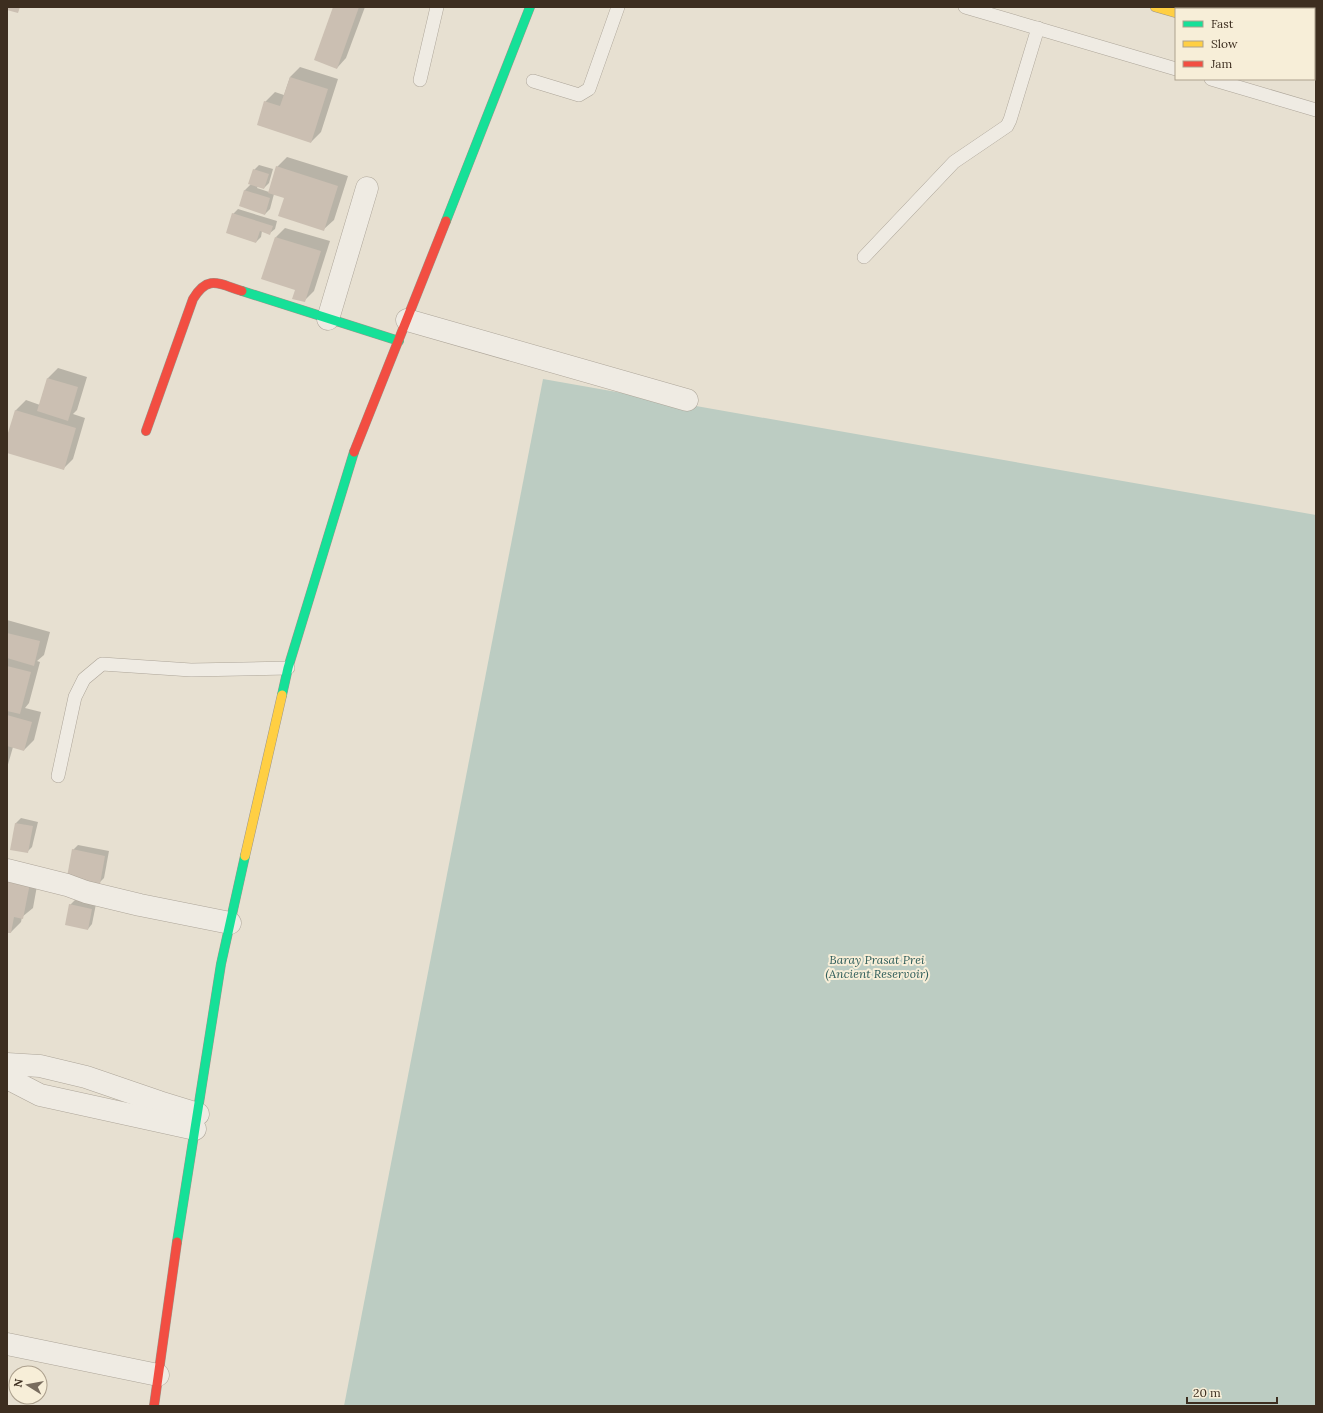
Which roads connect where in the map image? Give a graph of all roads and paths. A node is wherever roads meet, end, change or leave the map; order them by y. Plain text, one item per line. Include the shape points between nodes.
1 (437, 7) edge
2 (530, 7) edge
3 (618, 7) edge
4 (965, 7) edge
5 (1155, 7) edge
6 (1175, 13) edge
7 (1038, 28) junction
8 (1175, 69) edge
9 (420, 80) dead end
10 (1214, 80) edge
11 (533, 81) dead end
12 (1316, 110) edge
13 (367, 188) dead end
14 (864, 257) dead end
15 (328, 319) junction
16 (407, 320) junction
17 (399, 341) junction
18 (687, 400) dead end
19 (146, 431) dead end
20 (288, 668) junction
21 (58, 776) dead end
22 (7, 870) edge
23 (230, 923) junction
24 (7, 1064) edge
25 (7, 1078) edge
26 (196, 1122) junction
27 (7, 1344) edge
28 (158, 1375) junction
29 (154, 1406) edge

1 - 9 lane
2 - 16 street
3 - 11 lane via 589,89 579,94
4 - 7 lane
5 - 6 street
7 - 8 lane
7 - 14 lane via 1007,126 954,162
10 - 12 lane
13 - 15 street
15 - 17 street
15 - 19 street via 207,283 199,289 193,299
16 - 17 street
16 - 18 street
17 - 20 street via 351,458
20 - 21 lane via 190,670 102,664 84,679 75,697
20 - 23 street
22 - 23 street via 125,902
23 - 26 street
24 - 26 street via 40,1066 86,1077 159,1102
25 - 26 street via 40,1095
26 - 28 street
27 - 28 street
28 - 29 street

